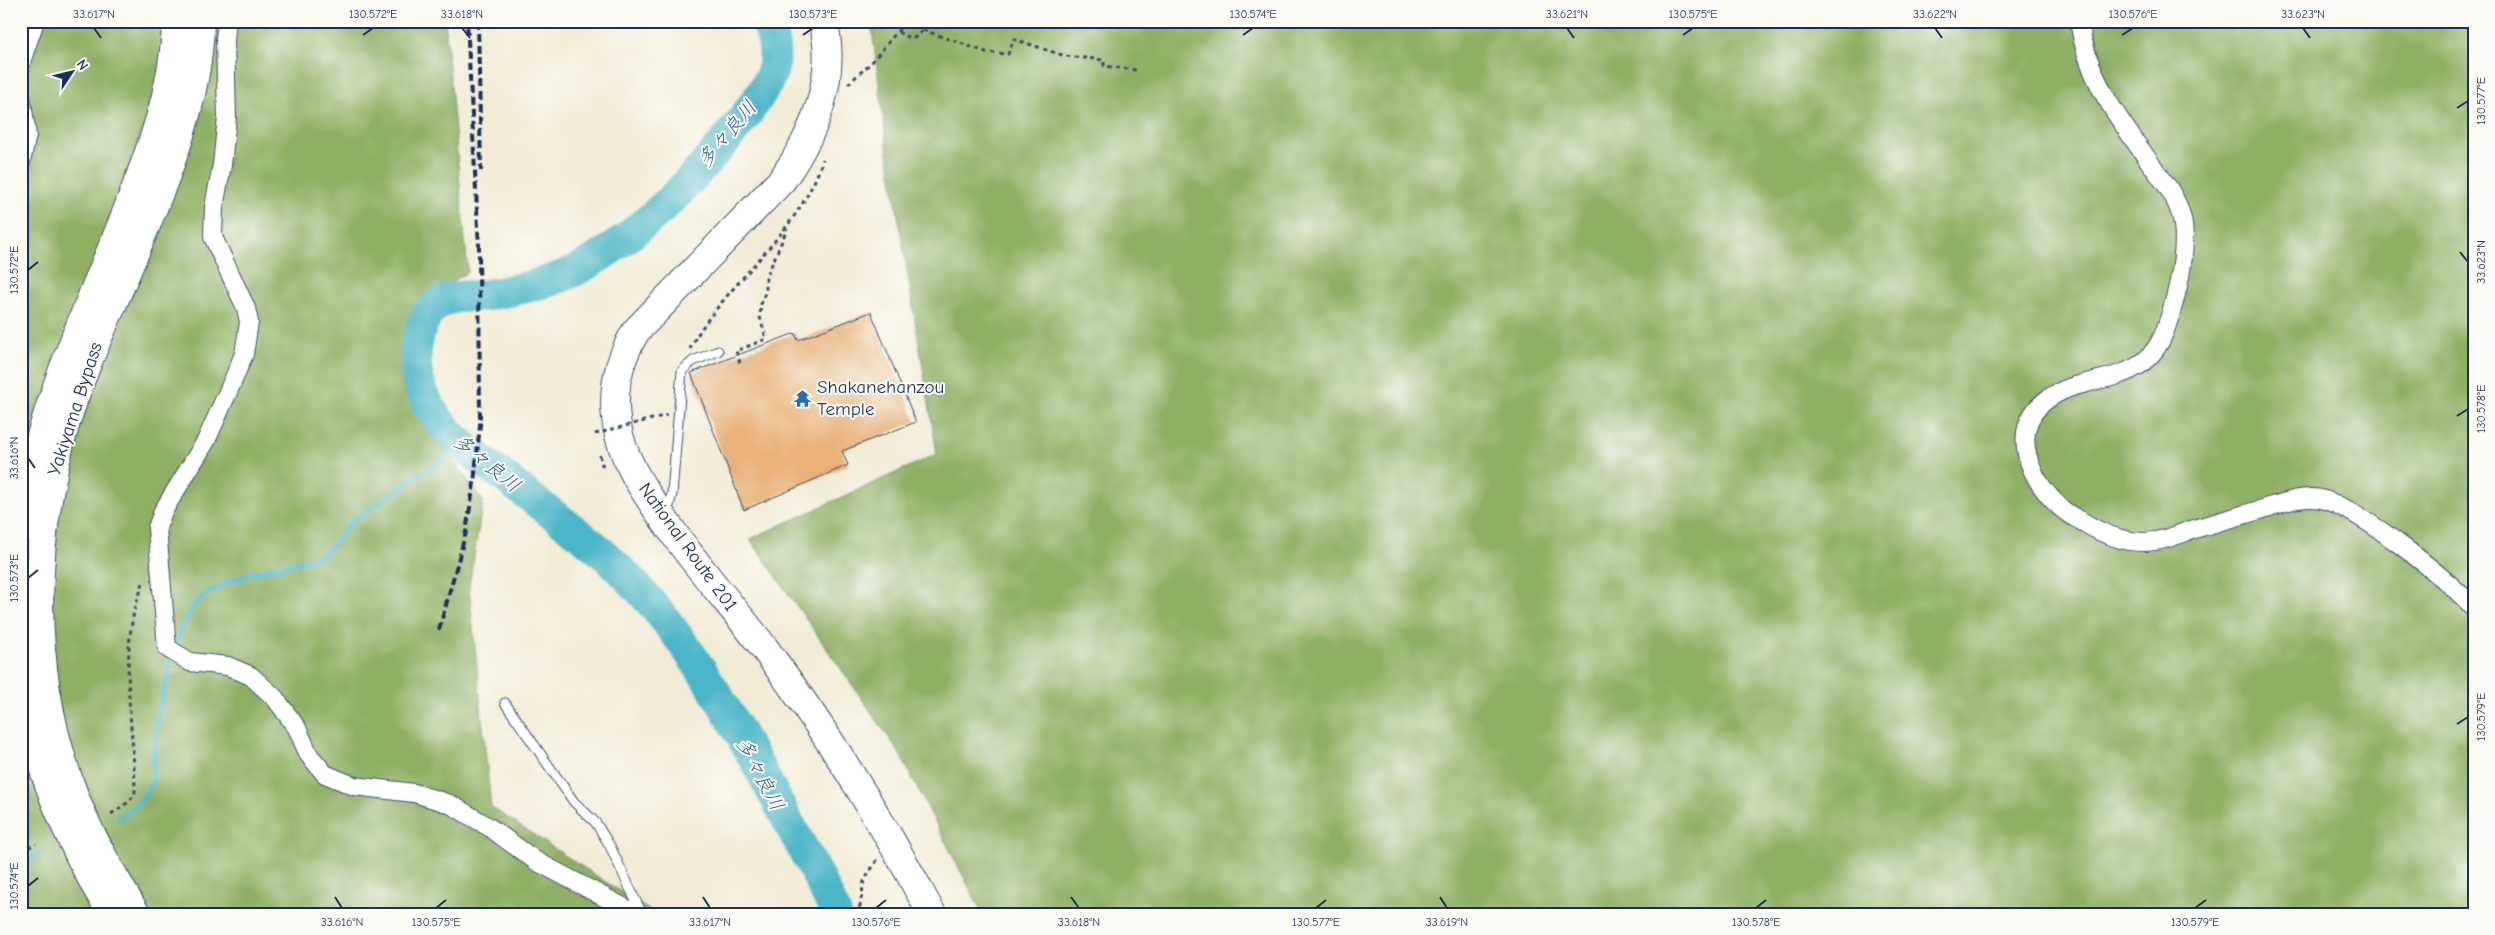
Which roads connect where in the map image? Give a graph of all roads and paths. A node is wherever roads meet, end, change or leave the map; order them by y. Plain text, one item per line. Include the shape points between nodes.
1 (35, 21) edge
2 (176, 21) edge
3 (200, 21) edge
4 (227, 21) edge
5 (823, 21) edge
6 (922, 21) edge
7 (2079, 21) edge
8 (923, 30) junction
9 (898, 32) dead end
10 (21, 62) edge
11 (1136, 70) dead end
12 (21, 97) edge
13 (21, 162) edge
14 (788, 225) dead end
15 (718, 351) dead end
16 (740, 363) dead end
17 (667, 415) dead end
18 (596, 434) dead end
19 (665, 521) junction
20 (21, 528) edge
21 (144, 577) dead end
22 (2474, 608) edge
23 (21, 676) edge
24 (505, 703) dead end
25 (111, 814) dead end
26 (892, 842) junction
27 (36, 844) dead end
28 (21, 851) edge
29 (112, 914) edge
30 (136, 914) edge
31 (636, 914) edge
32 (642, 914) edge
33 (854, 914) edge
34 (932, 914) edge

1 - 10 street
2 - 20 highway, Yakiyama Bypass via 164,104 150,154 65,364 37,447
3 - 30 highway, Yakiyama Bypass via 200,45 169,168 82,376 67,421 51,482 38,592 38,633 49,707 70,784 88,828
4 - 31 street via 227,117 213,237 246,308 249,322 244,354 206,441 163,511 157,528 167,648 190,662 228,666 251,676 275,698 325,774 354,786 414,793 450,804 536,861
5 - 19 highway, National Route 201 via 828,53 821,105 797,159 782,180 648,316 625,348 618,367 614,391 619,435 637,478
6 - 8 path
7 - 22 street via 2090,69 2105,99 2168,187 2181,214 2185,252 2166,329 2155,352 2134,370 2069,389 2044,402 2027,424 2026,455 2040,486 2061,509 2116,539 2154,542 2292,500 2319,498 2338,504 2381,532 2456,590
8 - 9 path via 910,38
8 - 11 path via 986,52 1008,54 1014,39 1065,56 1104,60 1104,66
12 - 13 street via 27,135
14 - 16 path via 766,278 760,317 766,339 736,351
15 - 19 lane via 693,361 682,371 672,494
17 - 18 path, bridge
19 - 26 highway, National Route 201 via 766,651 834,749
21 - 25 path via 130,640 128,688 135,792 130,801
23 - 29 highway via 27,711 48,786 70,837
24 - 32 lane via 574,802 596,823
26 - 33 path via 864,881 860,906
26 - 34 highway, National Route 201
27 - 28 path

